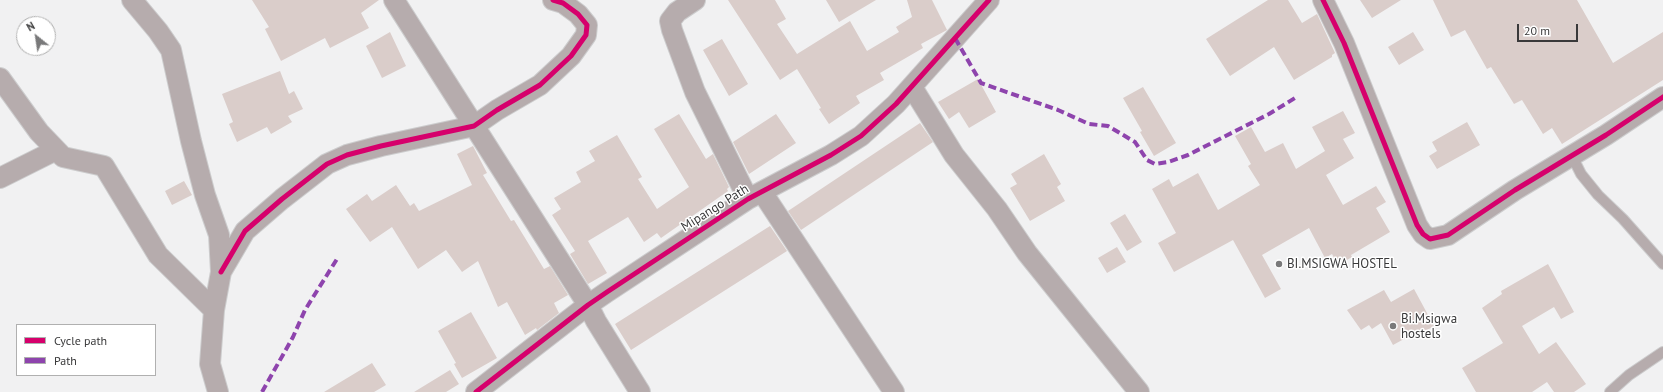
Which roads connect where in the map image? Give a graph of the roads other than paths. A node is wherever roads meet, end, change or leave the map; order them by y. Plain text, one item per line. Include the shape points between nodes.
1 (132, 0) edge
2 (394, 0) edge
3 (553, 0) edge
4 (696, 0) edge
5 (989, 0) edge
6 (1323, 0) edge
7 (0, 78) edge
8 (912, 87) junction
9 (1663, 97) edge
10 (474, 126) junction
11 (56, 150) junction
12 (1572, 156) junction
13 (0, 178) edge
14 (755, 196) junction
15 (1663, 264) edge
16 (221, 272) junction
17 (588, 305) junction
18 (214, 310) junction
19 (1663, 352) edge
20 (503, 372) junction
21 (218, 392) edge
22 (476, 392) edge
23 (500, 392) edge
24 (640, 392) edge
25 (894, 392) edge
26 (1139, 392) edge
27 (1610, 392) edge

1 - 16 street via 171,50 205,195 219,235
2 - 10 street
3 - 10 street via 563,3 578,14 587,25 586,35 571,56 540,85
4 - 14 street via 677,12 670,22 672,30 695,92
5 - 8 street, Mipango Path
6 - 12 street via 1344,43 1417,225 1430,239 1448,235
7 - 11 street via 39,132
8 - 14 street, Mipango Path via 861,136
8 - 26 street via 954,155 997,209 1027,253
9 - 12 street
10 - 16 street via 381,146 327,164 245,231
10 - 17 street
11 - 13 street
11 - 18 street via 63,158 104,166 158,255
12 - 15 lane via 1581,174 1598,196 1623,219
14 - 17 street, Mipango Path
14 - 25 street
16 - 18 street
17 - 20 street, Mipango Path
17 - 24 street
18 - 21 street via 210,364
19 - 27 lane via 1629,375
20 - 22 street, Mipango Path
20 - 23 street

